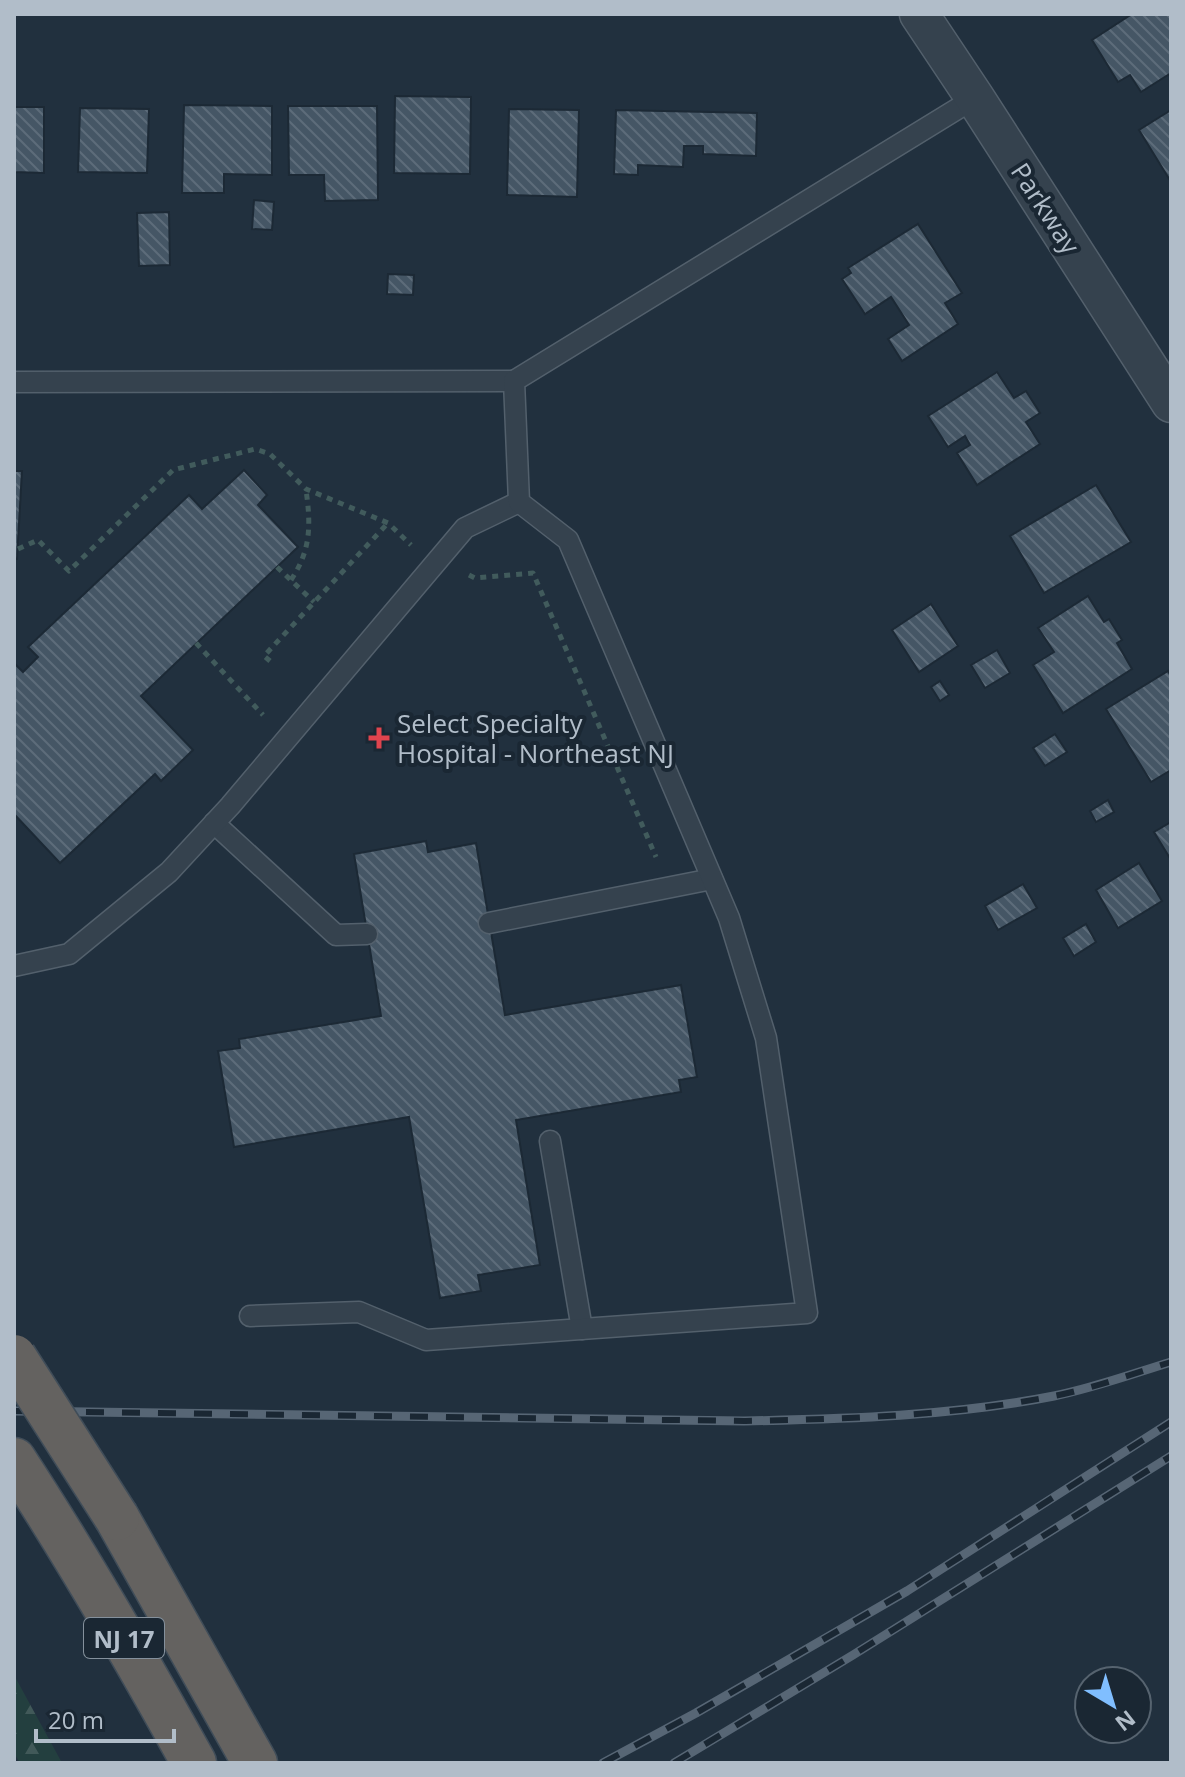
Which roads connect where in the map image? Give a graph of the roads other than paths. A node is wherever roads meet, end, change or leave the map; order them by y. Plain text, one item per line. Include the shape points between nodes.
1 (919, 14) edge
2 (975, 98) junction
3 (514, 381) junction
4 (14, 382) edge
5 (1171, 403) edge
6 (519, 502) junction
7 (214, 823) junction
8 (712, 879) junction
9 (489, 923) dead end
10 (367, 934) dead end
11 (14, 966) edge
12 (550, 1141) dead end
13 (250, 1316) dead end
14 (582, 1329) junction
15 (14, 1357) edge
16 (14, 1460) edge
17 (194, 1763) edge
18 (255, 1763) edge

1 - 2 street, Parkway
2 - 3 lane
2 - 5 street, Parkway
3 - 4 lane
3 - 6 lane
6 - 7 lane via 465,528
6 - 8 lane via 568,540
7 - 10 lane via 336,935
7 - 11 lane via 169,872 69,954
8 - 9 lane
8 - 14 lane via 766,1038 807,1313
12 - 14 lane
13 - 14 lane via 359,1312 426,1340
15 - 18 highway, NJ 17, bridge via 117,1518
16 - 17 highway, NJ 17

